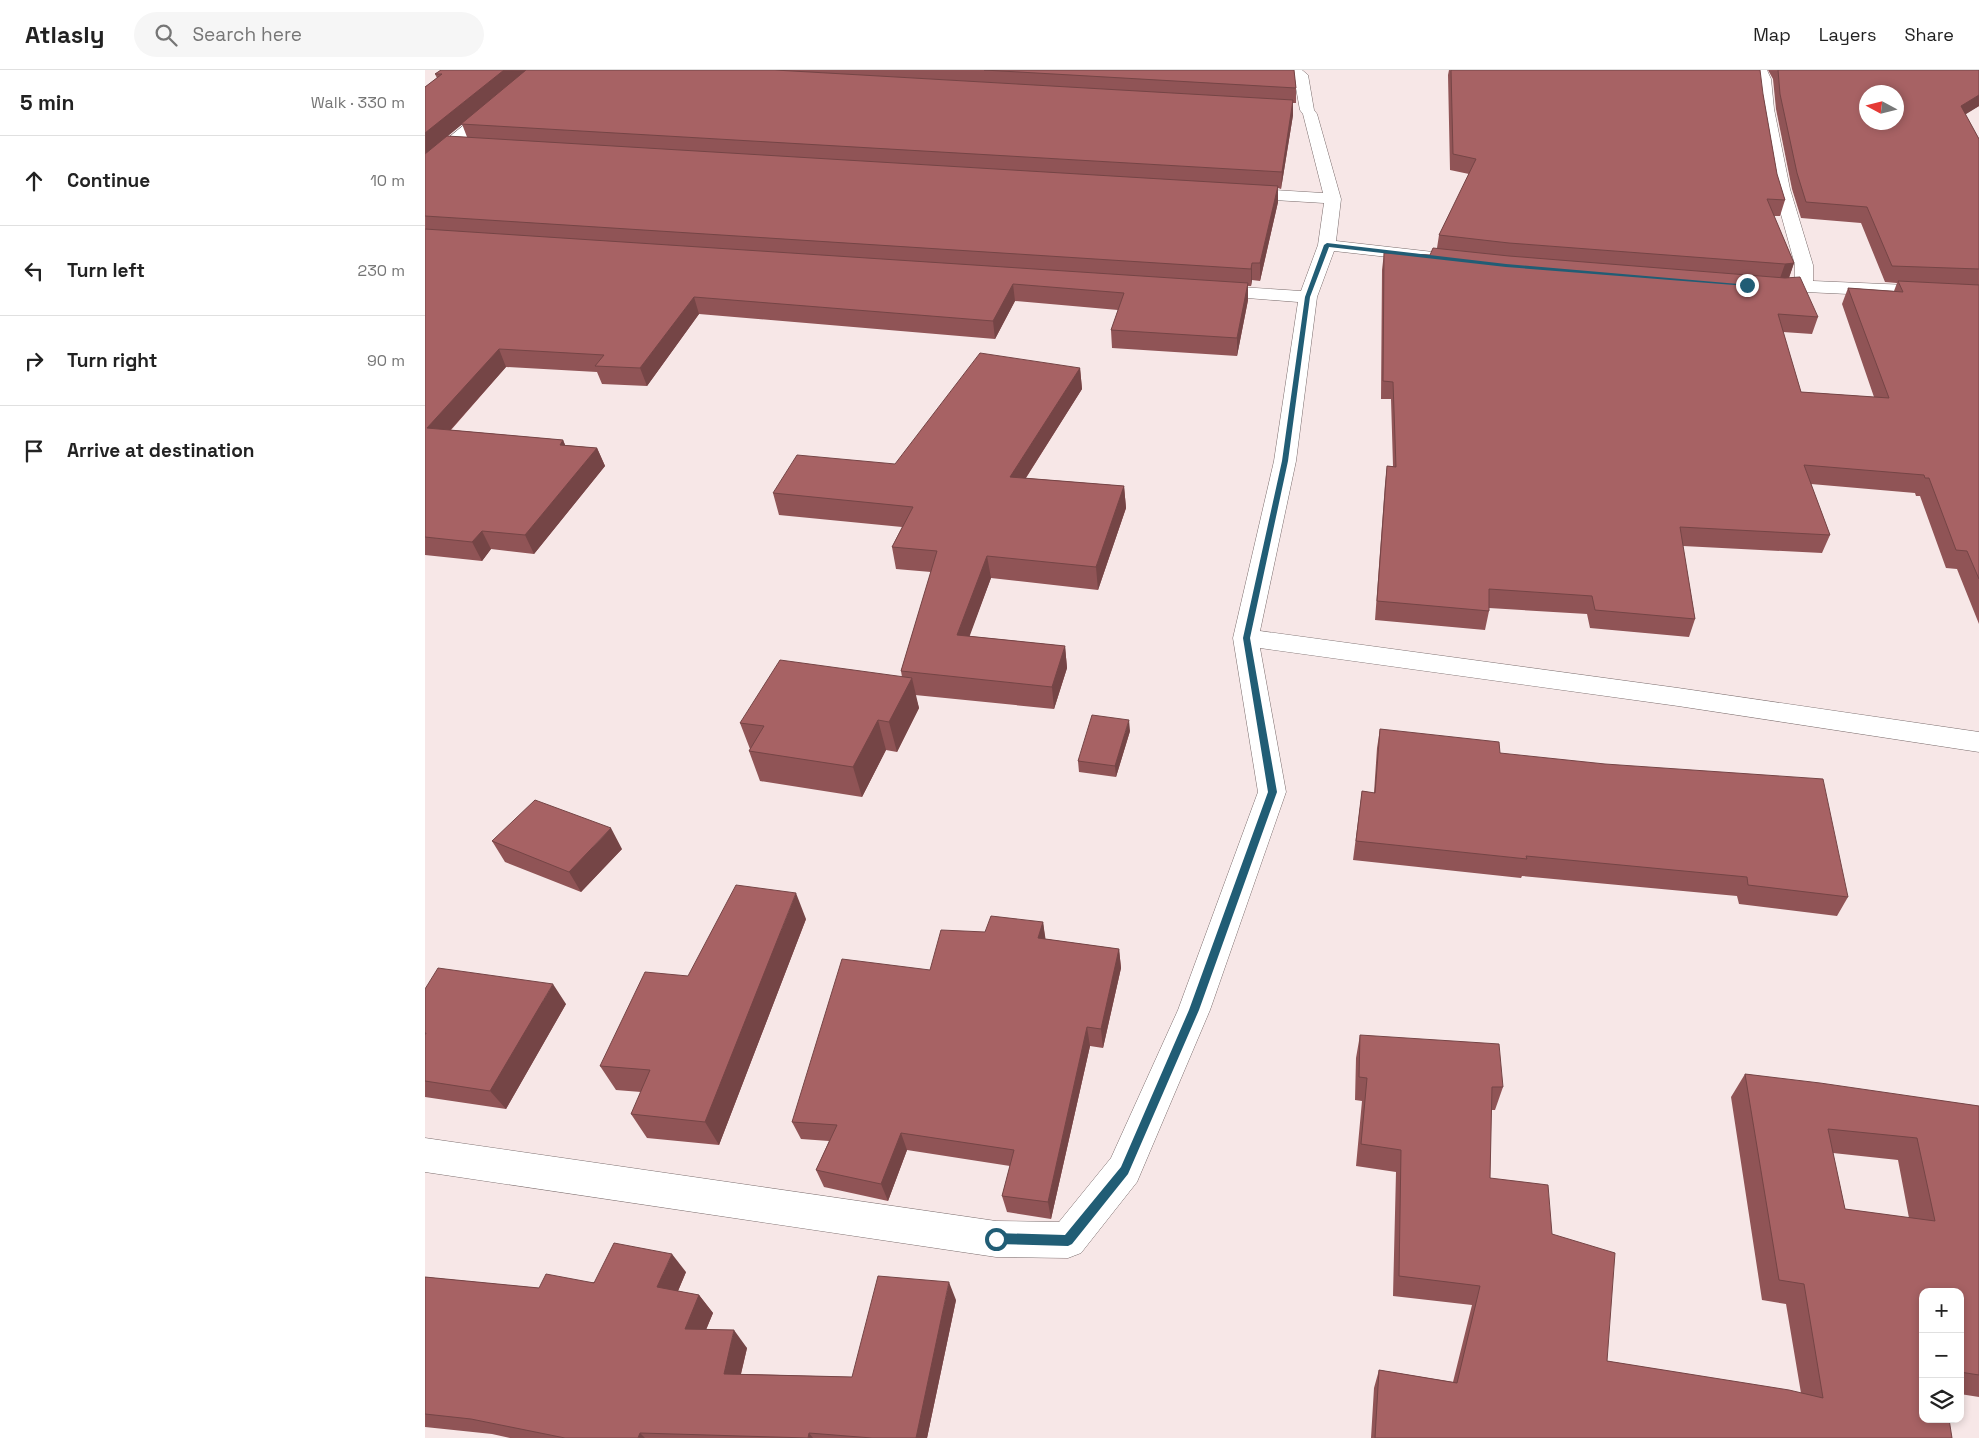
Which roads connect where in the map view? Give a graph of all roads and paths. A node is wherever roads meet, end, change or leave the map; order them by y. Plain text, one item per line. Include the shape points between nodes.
1 (540, 70) edge
2 (1292, 70) edge
3 (1760, 70) edge
4 (450, 145) junction
5 (470, 146) edge
6 (425, 165) edge
7 (1224, 192) edge
8 (1333, 198) junction
9 (1327, 245) junction
10 (1459, 260) edge
11 (1747, 285) edge
12 (1803, 286) junction
13 (1189, 289) edge
14 (1979, 294) edge
15 (1308, 297) junction
16 (1246, 638) junction
17 (1979, 742) edge
18 (425, 1155) edge

1 - 4 street
2 - 8 street via 1301,75 1299,109 1310,114
3 - 12 street via 1782,189 1803,265
4 - 5 street
4 - 6 street
7 - 8 street
8 - 9 street
9 - 10 street
9 - 15 street
11 - 12 street
12 - 14 street
13 - 15 street
15 - 16 street via 1285,461
16 - 17 street
16 - 18 street via 1272,792 1194,1010 1124,1170 1068,1240 996,1239

